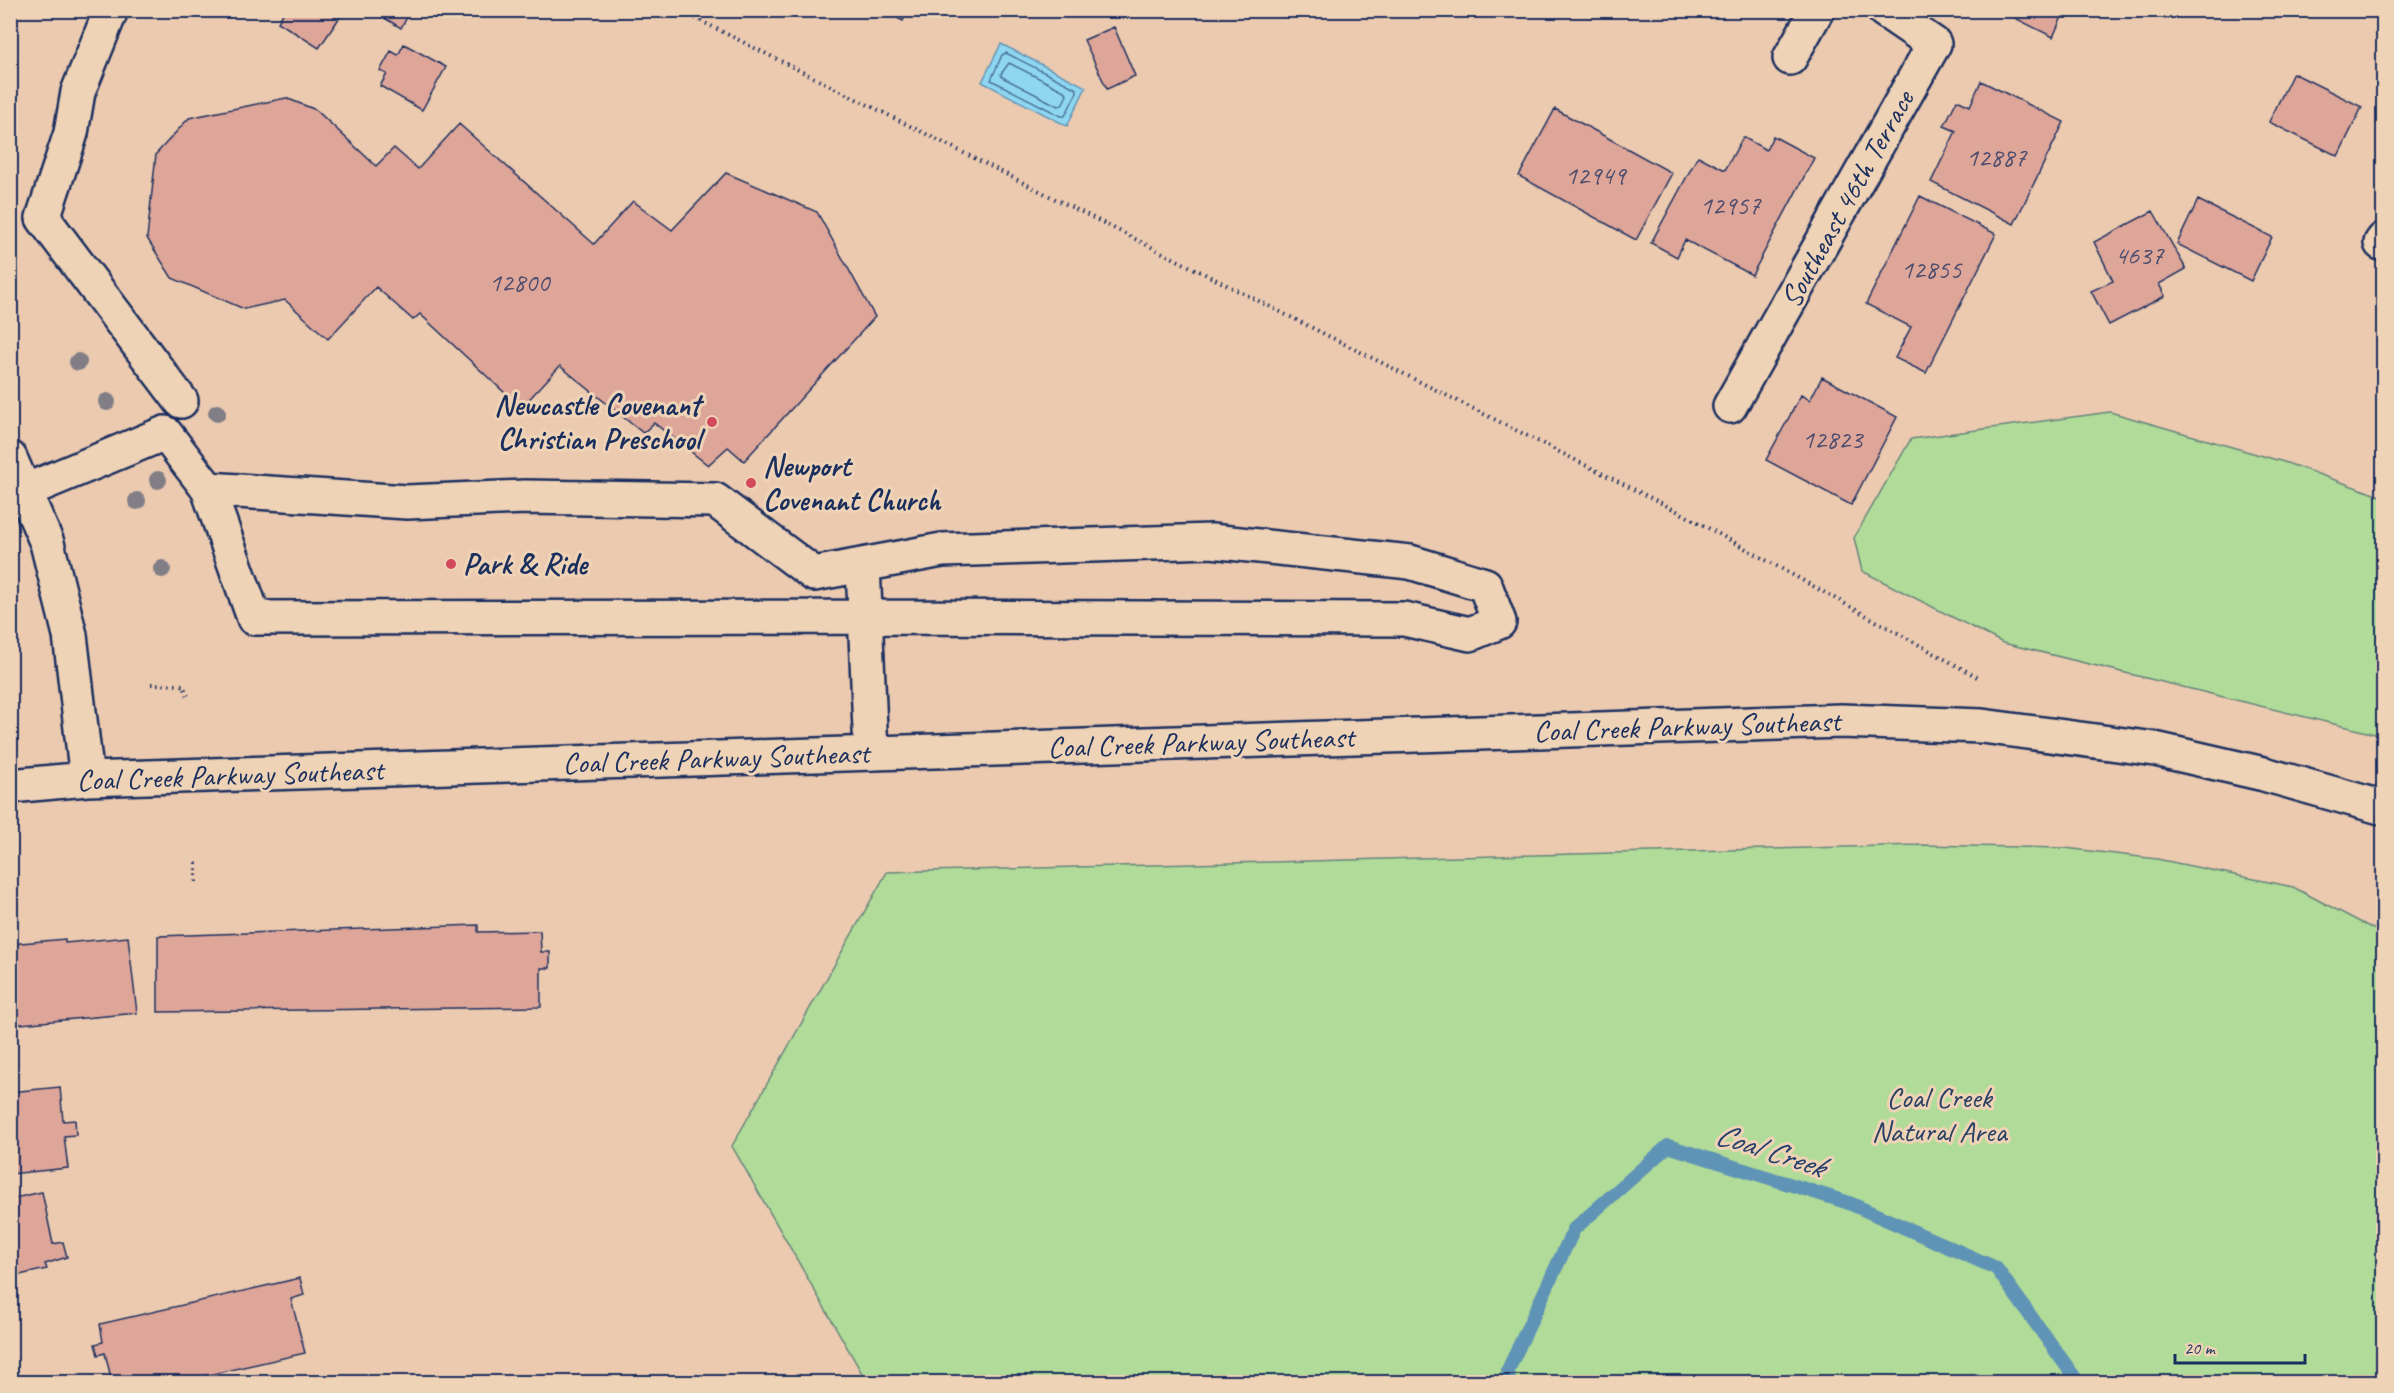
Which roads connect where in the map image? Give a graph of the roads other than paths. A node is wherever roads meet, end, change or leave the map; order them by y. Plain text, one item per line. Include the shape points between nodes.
1 (111, 10) edge
2 (1817, 10) edge
3 (1884, 10) edge
4 (1790, 58) dead end
5 (182, 401) dead end
6 (1730, 406) dead end
7 (10, 458) edge
8 (208, 489) junction
9 (25, 491) junction
10 (863, 565) junction
11 (866, 617) junction
12 (871, 753) junction
13 (87, 779) junction
14 (10, 786) edge
15 (2384, 808) edge

1 - 5 main road via 78,92 71,133 44,218
2 - 4 main road
3 - 6 main road, Southeast 46th Terrace via 1934,44
7 - 9 main road
8 - 9 main road via 165,433
8 - 10 main road via 407,502 525,496 715,500 814,574
8 - 11 main road via 254,618
9 - 13 main road via 47,543 70,635
10 - 11 main road
10 - 11 main road via 942,550 1211,541 1410,562 1485,585 1499,622 1470,634 1404,619
11 - 12 main road
12 - 13 main road, Coal Creek Parkway Southeast
12 - 15 main road, Coal Creek Parkway Southeast via 1841,721 1970,725 2155,749
13 - 14 main road, Coal Creek Parkway Southeast

